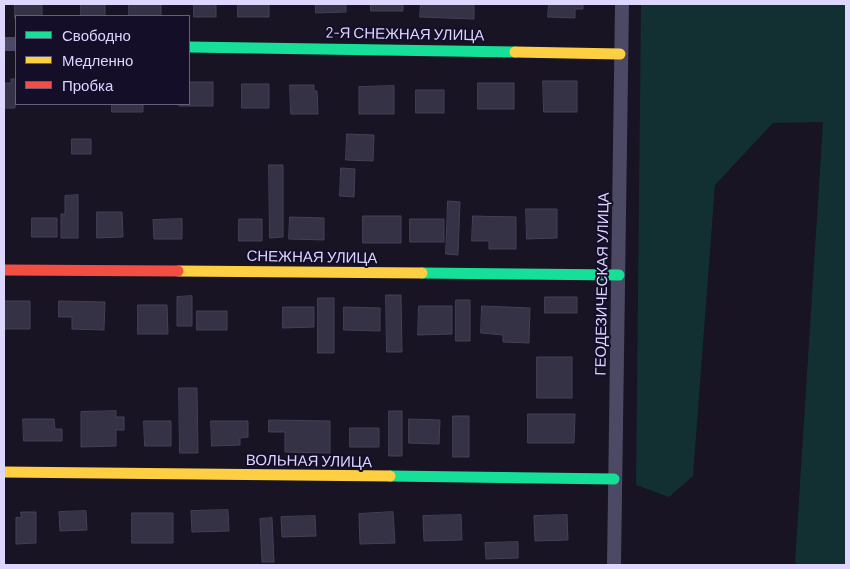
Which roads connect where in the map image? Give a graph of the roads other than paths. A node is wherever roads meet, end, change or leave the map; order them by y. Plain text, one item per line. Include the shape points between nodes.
1 (622, 4) edge
2 (190, 47) edge
3 (620, 54) junction
4 (4, 270) edge
5 (619, 275) junction
6 (4, 472) edge
7 (614, 479) junction
8 (614, 565) edge

1 - 3 street, ГЕОДЕЗИЧЕСКАЯ УЛИЦА
2 - 3 street, 2-Я СНЕЖНАЯ УЛИЦА
3 - 5 street, ГЕОДЕЗИЧЕСКАЯ УЛИЦА
4 - 5 street, СНЕЖНАЯ УЛИЦА
5 - 7 street, ГЕОДЕЗИЧЕСКАЯ УЛИЦА
6 - 7 street, ВОЛЬНАЯ УЛИЦА
7 - 8 street, ГЕОДЕЗИЧЕСКАЯ УЛИЦА

